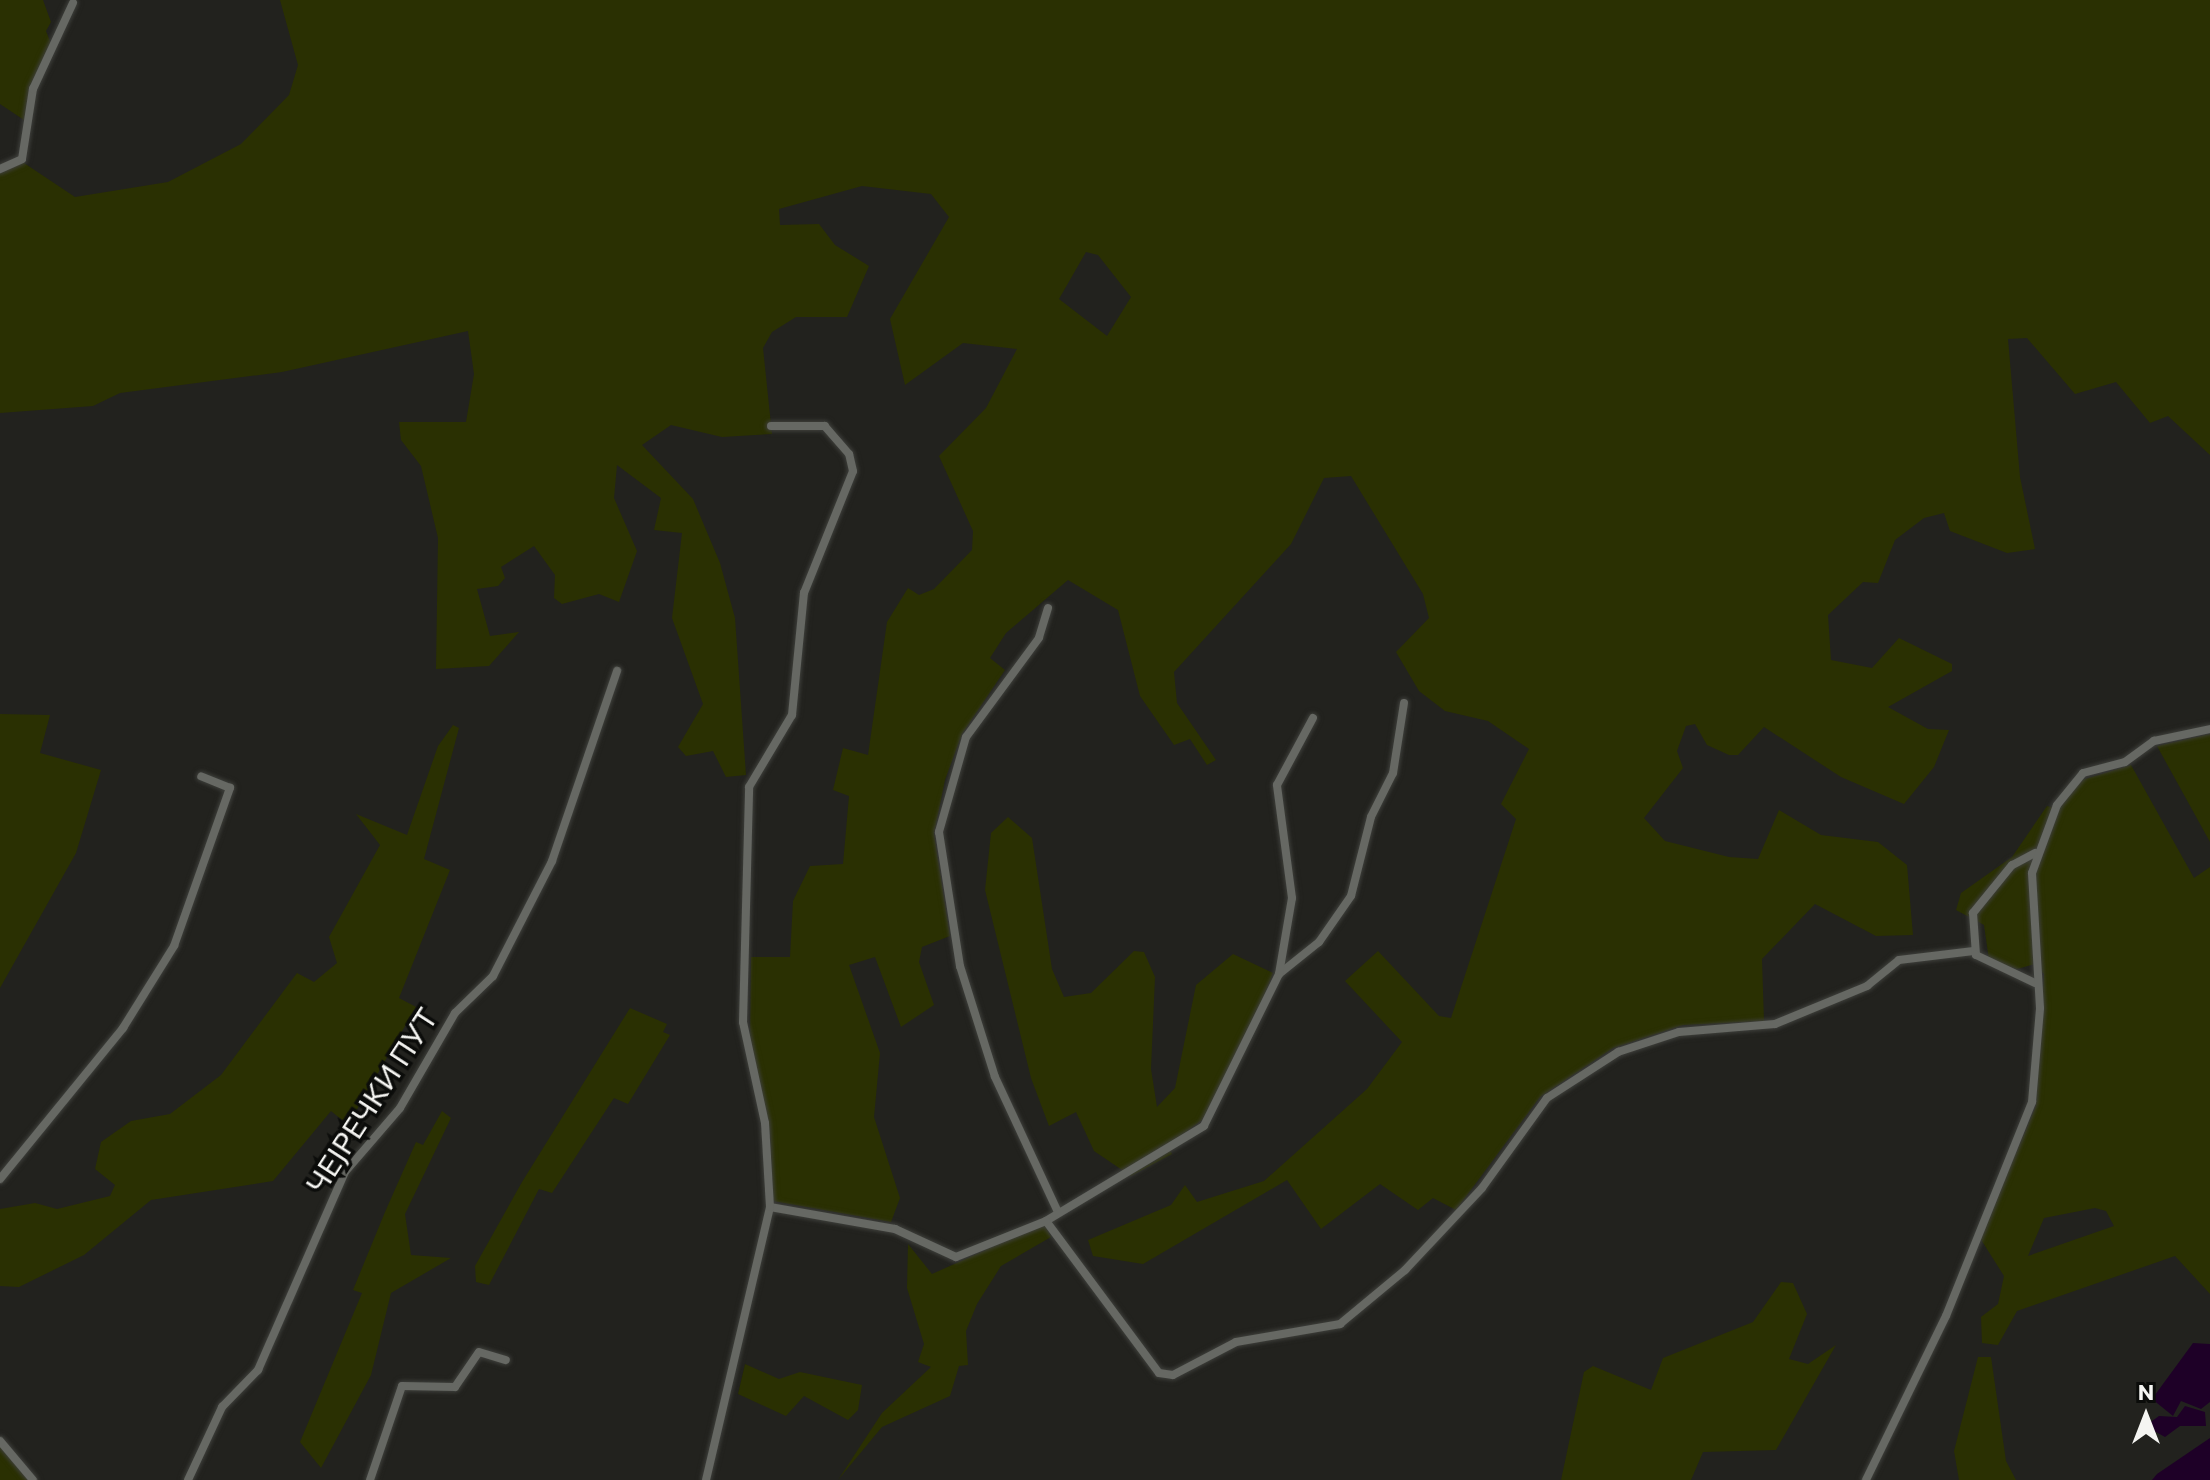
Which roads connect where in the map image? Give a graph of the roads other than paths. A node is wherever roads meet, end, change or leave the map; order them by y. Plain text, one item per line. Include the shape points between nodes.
1 (73, 3) dead end
2 (0, 169) edge
3 (771, 426) dead end
4 (1048, 608) dead end
5 (617, 671) dead end
6 (1404, 703) dead end
7 (1313, 718) dead end
8 (2210, 729) edge
9 (201, 776) dead end
10 (2035, 853) junction
11 (1973, 951) junction
12 (2032, 967) junction
13 (2015, 973) junction
14 (1279, 974) junction
15 (2035, 983) junction
16 (0, 1179) edge
17 (770, 1207) junction
18 (1057, 1210) junction
19 (1046, 1221) junction
20 (506, 1360) dead end
21 (0, 1441) edge
22 (33, 1480) edge
23 (188, 1480) edge
24 (370, 1480) edge
25 (706, 1480) edge
26 (1866, 1480) edge

1 - 2 street via 33,89 22,159
3 - 17 street via 825,426 853,460 853,471 804,593 792,715 749,787 743,1022 765,1123
4 - 18 street via 1039,638 966,737 939,832 960,966 995,1077
5 - 23 street, ЧЕЈРЕЧКИ ПУТ via 552,861 493,976 455,1013 400,1108 345,1172 258,1370 222,1407
6 - 14 street via 1393,773 1371,817 1351,896 1319,942
7 - 14 street via 1277,785 1292,898
8 - 10 street via 2154,741 2125,762 2083,773 2065,791
9 - 16 street via 230,788 174,946 123,1028
10 - 11 street via 2012,865 1975,905
10 - 12 street
11 - 13 street
11 - 19 street via 1899,960 1867,986 1775,1024 1679,1032 1618,1052 1547,1098 1482,1188 1405,1270 1340,1324 1236,1342 1173,1375 1150,1363
12 - 13 street
12 - 15 street
13 - 15 street
14 - 18 street via 1204,1126
15 - 26 street via 2038,1074 2025,1123 1946,1316
17 - 19 street via 904,1231 956,1257
17 - 25 street via 733,1390
18 - 19 street
20 - 24 street via 479,1352 466,1360 455,1387 402,1386
21 - 22 street

